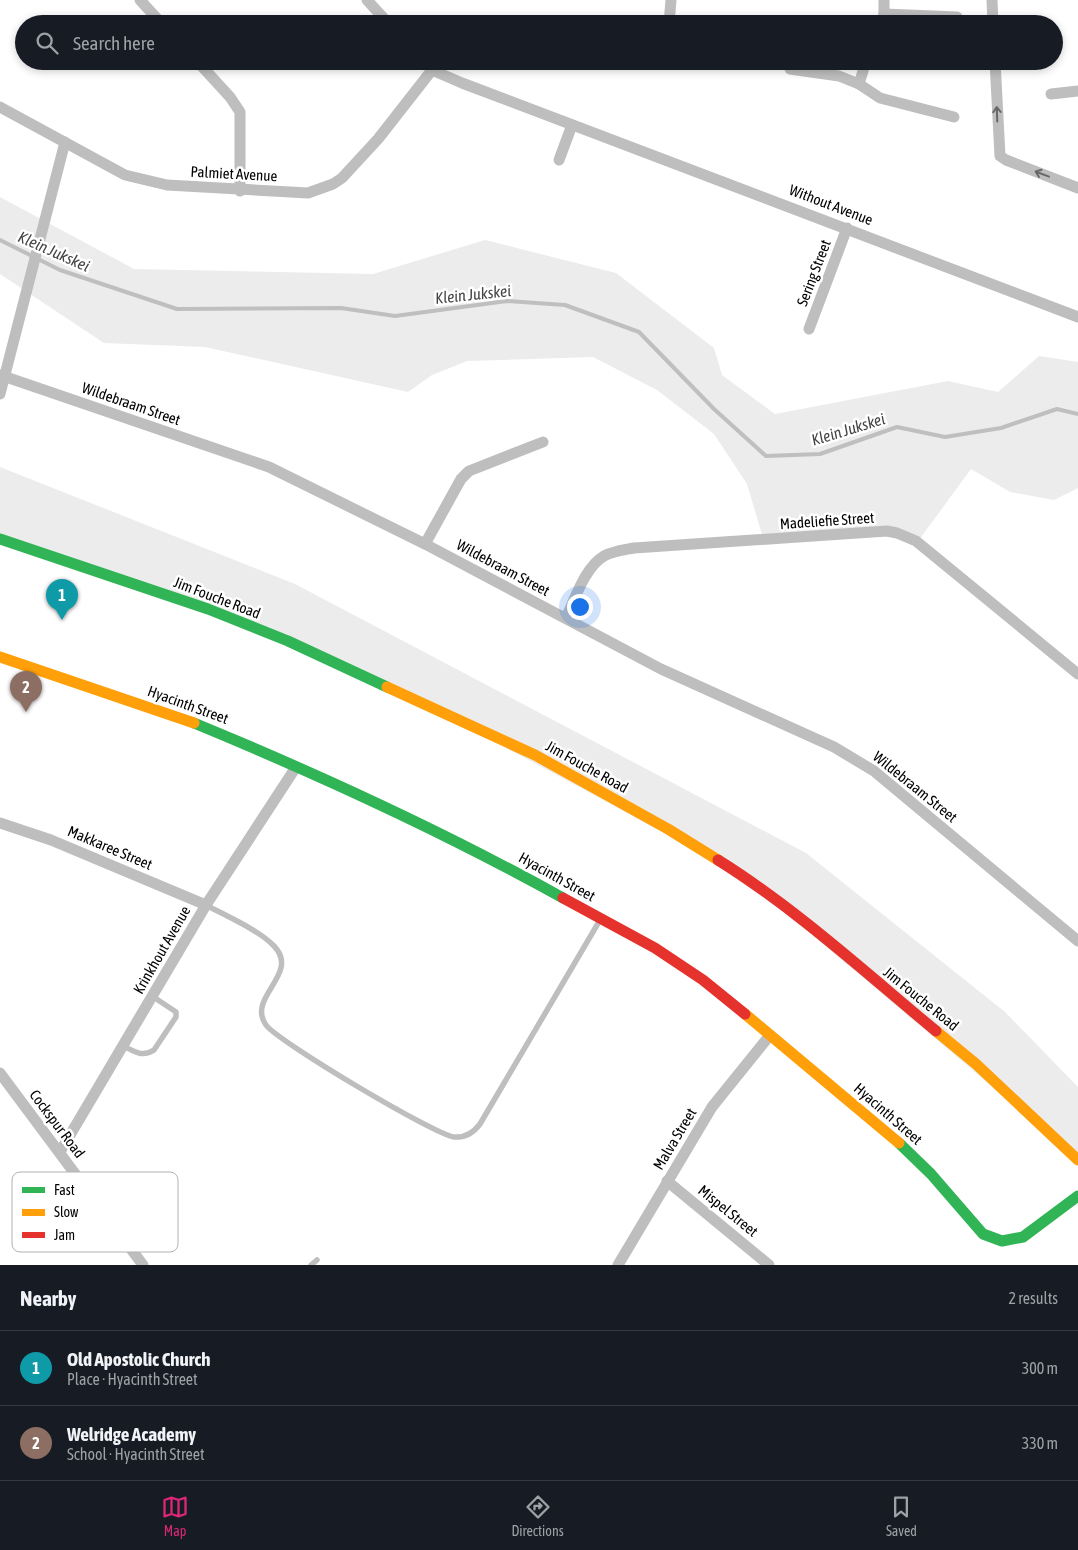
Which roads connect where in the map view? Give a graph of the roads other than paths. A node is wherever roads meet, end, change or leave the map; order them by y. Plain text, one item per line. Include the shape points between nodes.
1 (140, 0) edge
2 (367, 0) edge
3 (671, 0) edge
4 (884, 0) edge
5 (992, 0) edge
6 (154, 15) edge
7 (381, 15) edge
8 (670, 15) edge
9 (884, 15) edge
10 (993, 15) edge
11 (205, 70) edge
12 (425, 70) edge
13 (438, 70) edge
14 (797, 70) edge
15 (863, 70) edge
16 (995, 70) edge
17 (859, 84) junction
18 (1078, 91) edge
19 (1051, 94) dead end
20 (0, 107) edge
21 (954, 116) dead end
22 (572, 125) junction
23 (65, 142) junction
24 (559, 160) dead end
25 (1078, 188) edge
26 (240, 190) junction
27 (848, 228) junction
28 (1078, 317) edge
29 (809, 329) dead end
30 (2, 375) edge
31 (0, 394) edge
32 (543, 442) dead end
33 (0, 539) edge
34 (424, 544) junction
35 (566, 618) junction
36 (0, 657) edge
37 (1078, 674) edge
38 (296, 767) junction
39 (0, 823) edge
40 (206, 905) junction
41 (601, 918) junction
42 (1078, 941) edge
43 (152, 996) junction
44 (770, 1035) junction
45 (123, 1046) junction
46 (0, 1073) edge
47 (60, 1152) junction
48 (1078, 1160) edge
49 (75, 1172) edge
50 (668, 1181) junction
51 (1078, 1196) edge
52 (133, 1252) edge
53 (317, 1260) dead end
54 (143, 1265) edge
55 (311, 1265) edge
56 (618, 1265) edge
57 (770, 1265) edge

1 - 6 street
2 - 7 street
3 - 8 street
4 - 9 street
5 - 10 street
11 - 26 street via 240,112
12 - 26 street, Palmiet Avenue via 378,139 333,184 308,193
13 - 22 street, Without Avenue
14 - 17 street via 839,76
15 - 17 street
25 -> 16 street via 1000,156
17 - 21 street via 880,98
18 - 19 street
20 - 23 street, Palmiet Avenue
22 - 24 street
22 - 27 street, Without Avenue
23 - 26 street, Palmiet Avenue via 138,178 167,185
23 - 30 street via 31,279
27 - 28 street, Without Avenue
27 - 29 street, Sering Street
30 - 31 street
30 - 34 street, Wildebraam Street via 269,467
32 - 34 street via 469,471 461,479
33 - 48 street, Jim Fouche Road via 208,609 288,641 535,755 668,829 742,875 825,940 976,1064
34 - 35 street, Wildebraam Street
35 - 37 street, Madeliefie Street via 591,568 601,557 613,552 886,531 916,541
35 - 42 street, Wildebraam Street via 662,669 858,761
36 - 38 street, Hyacinth Street via 185,718
38 - 40 street, Krinkhout Avenue
38 - 41 street, Hyacinth Street via 472,848
39 - 40 street, Makkaree Street via 51,840
40 - 41 lane via 268,941 281,955 280,975 261,1010 271,1031 331,1071 453,1137 472,1132 480,1124
40 - 43 street, Krinkhout Avenue
41 - 44 street, Hyacinth Street via 678,963
43 - 45 street, Krinkhout Avenue
43 - 45 lane via 176,1012 176,1018 149,1054 141,1055
44 - 50 street, Malva Street via 712,1107
44 - 51 street, Hyacinth Street via 912,1154 983,1234 1002,1241 1023,1237
45 - 47 street, Krinkhout Avenue
46 - 47 street, Cockspur Road
47 - 49 street, Cockspur Road
50 - 56 street, Malva Street
50 - 57 street, Mispel Street
52 - 54 street, Cockspur Road
53 - 55 lane

